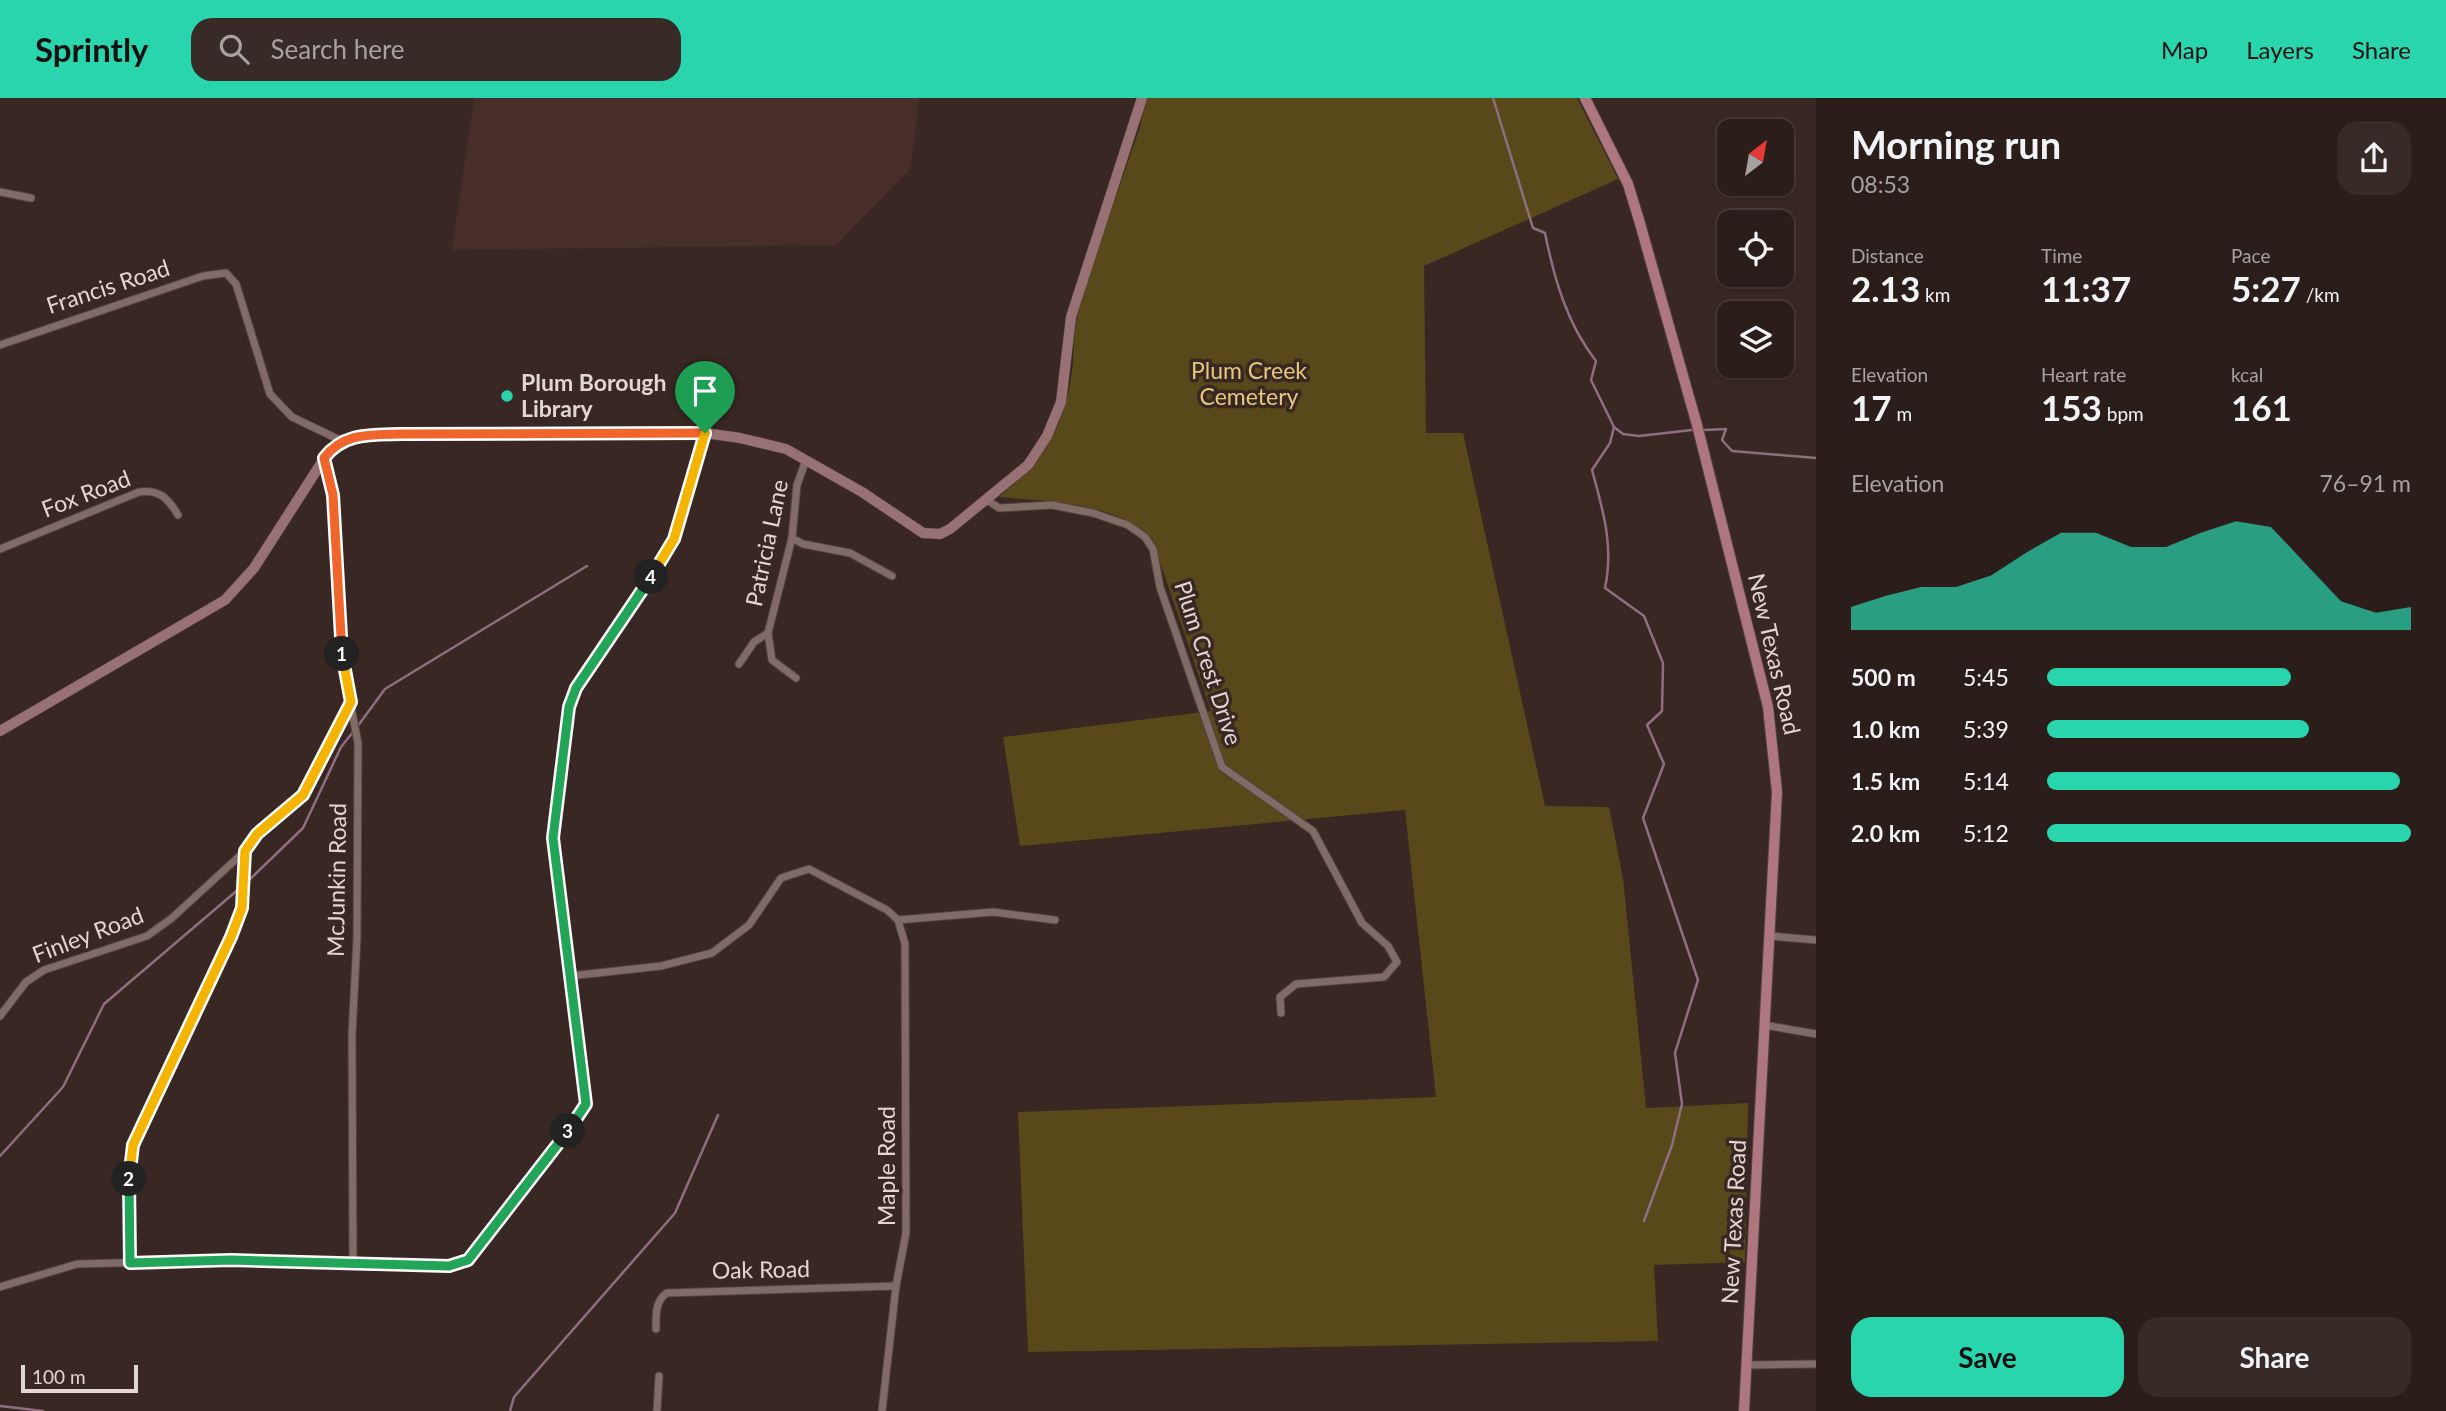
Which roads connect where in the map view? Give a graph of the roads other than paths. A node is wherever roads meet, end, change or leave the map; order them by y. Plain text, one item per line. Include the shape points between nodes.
1 (1142, 98) edge
2 (1585, 98) edge
3 (0, 192) edge
4 (31, 198) dead end
5 (0, 345) edge
6 (705, 433) junction
7 (342, 441) junction
8 (324, 458) junction
9 (806, 460) junction
10 (987, 500) junction
11 (178, 515) dead end
12 (792, 538) junction
13 (0, 548) edge
14 (892, 576) dead end
15 (768, 633) junction
16 (738, 664) dead end
17 (796, 678) dead end
18 (351, 702) junction
19 (0, 731) edge
20 (245, 851) junction
21 (898, 920) junction
22 (1055, 920) dead end
23 (1770, 936) junction
24 (1816, 940) edge
25 (570, 976) junction
26 (1280, 1013) dead end
27 (0, 1016) edge
28 (1764, 1025) junction
29 (1816, 1034) edge
30 (130, 1263) junction
31 (354, 1263) junction
32 (896, 1286) junction
33 (0, 1287) edge
34 (656, 1329) dead end
35 (1816, 1364) edge
36 (1748, 1365) junction
37 (659, 1376) dead end
38 (657, 1411) edge
39 (881, 1411) edge
40 (1744, 1411) edge

1 - 10 street via 1071,317 1061,402 1028,465
2 - 23 main road, New Texas Road via 1629,184 1697,425 1768,707 1777,792
3 - 4 street
5 - 7 street, Francis Road via 223,272 236,284 270,394 292,417
6 - 7 street via 402,434 360,435
6 - 9 street via 764,442
6 - 25 street via 670,547 572,694 553,838
7 - 8 street
8 - 18 street, McJunkin Road via 333,495 339,628
8 - 19 street via 254,568 225,600
9 - 10 street via 923,533 950,529
9 - 12 street, Patricia Lane via 797,485
10 - 26 street, Plum Crest Drive via 999,508 1052,505 1093,513 1128,525 1145,537 1153,549 1163,598 1222,767 1313,831 1362,923 1388,946 1397,962 1384,977 1296,984 1280,997
11 - 13 street, Fox Road via 162,494 139,492
12 - 14 street via 850,553
12 - 15 street, Patricia Lane
15 - 16 street, Patricia Lane via 754,642
15 - 17 street via 772,660
18 - 20 street, Finley Road via 303,795 257,834
18 - 31 street, McJunkin Road via 358,743 352,1035
20 - 27 street, Finley Road via 161,928 44,970 26,982
20 - 30 street via 242,908 231,937 133,1145 128,1191
21 - 22 street via 993,912
21 - 25 street via 809,869 781,878 749,925 712,953 662,966
21 - 32 street, Maple Road via 905,944 907,1204
23 - 24 street
23 - 28 main road, New Texas Road
25 - 31 street via 586,1104 582,1114 468,1260 449,1266
28 - 29 street
28 - 36 main road, New Texas Road
30 - 31 street
30 - 33 street via 64,1266
32 - 34 street, Oak Road via 667,1293 657,1308
32 - 39 street, Maple Road
35 - 36 street
36 - 40 main road, New Texas Road
37 - 38 street

